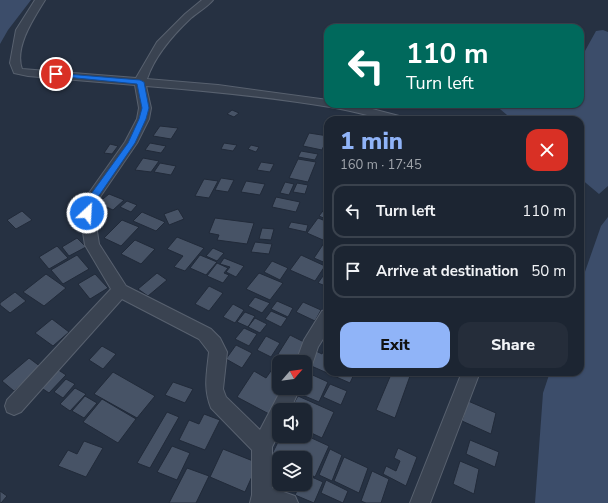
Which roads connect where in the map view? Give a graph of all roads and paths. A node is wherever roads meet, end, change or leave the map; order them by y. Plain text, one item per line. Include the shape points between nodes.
1 (40, 0) edge
2 (208, 0) edge
3 (140, 82) junction
4 (324, 102) edge
5 (355, 108) edge
6 (385, 116) edge
7 (120, 290) junction
8 (324, 322) edge
9 (307, 355) edge
10 (469, 376) edge
11 (14, 406) dead end
12 (272, 427) edge
13 (262, 446) junction
14 (261, 499) edge
15 (288, 503) edge
16 (420, 503) edge

1 - 3 street via 21,30 15,63 18,71
2 - 3 street via 161,44
3 - 4 street via 218,88
3 - 7 street via 145,108 143,119 131,143 94,196 87,213 92,245
5 - 6 street
7 - 11 street
7 - 13 street via 205,334 214,343 218,352 214,388 218,402
8 - 9 street via 310,345
10 - 16 street
12 - 13 street
13 - 14 street
14 - 15 street

